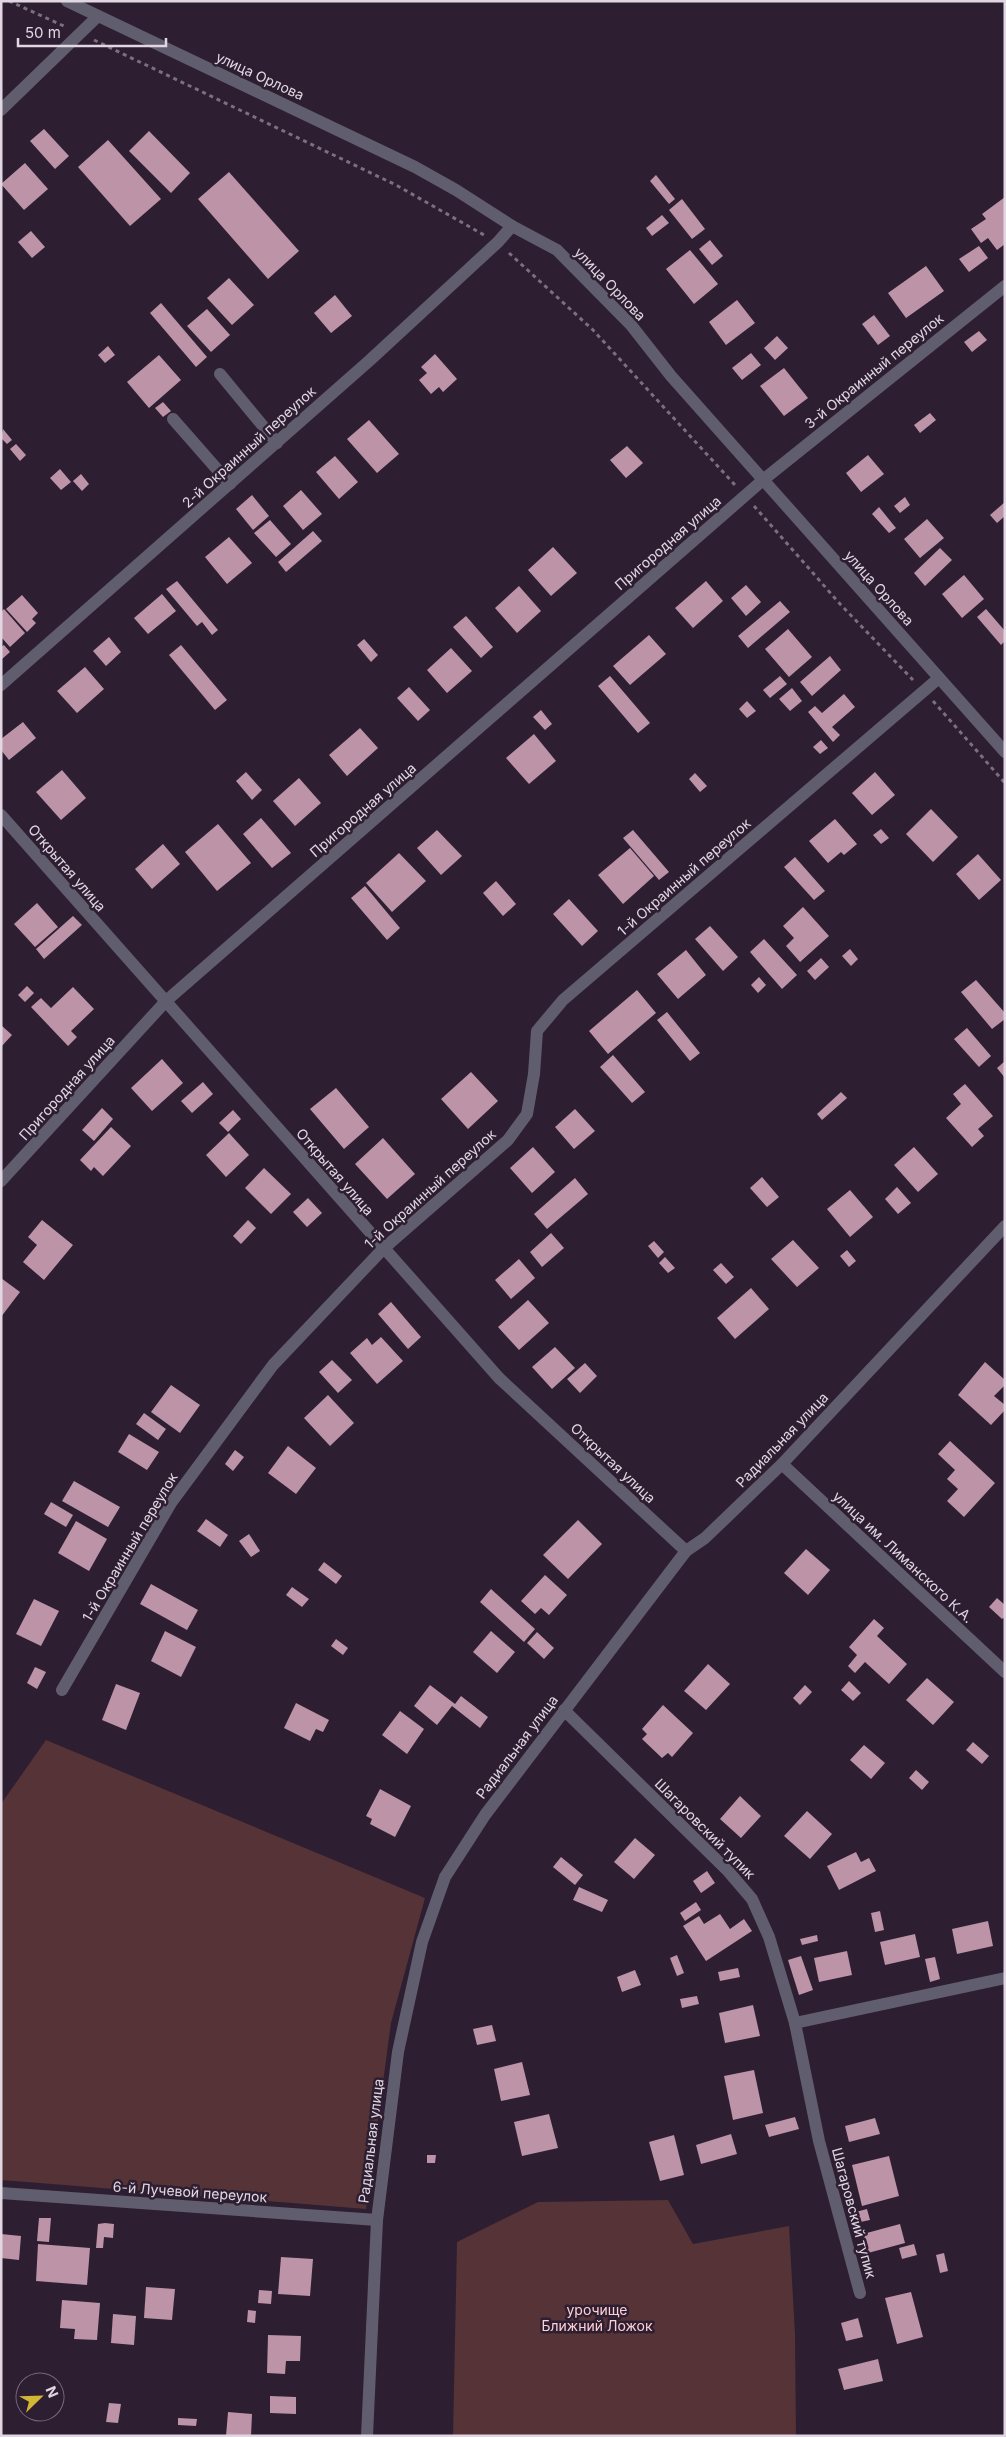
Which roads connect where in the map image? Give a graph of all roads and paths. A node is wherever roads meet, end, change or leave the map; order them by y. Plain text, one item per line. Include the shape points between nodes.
1 (9, 1) edge
2 (67, 1) edge
3 (98, 16) junction
4 (80, 33) junction
5 (1, 110) edge
6 (512, 226) junction
7 (498, 242) junction
8 (1005, 286) edge
9 (220, 374) dead end
10 (173, 419) dead end
11 (277, 443) junction
12 (763, 480) junction
13 (230, 484) junction
14 (745, 496) junction
15 (939, 678) junction
16 (1, 685) edge
17 (924, 691) junction
18 (1005, 752) edge
19 (1005, 783) edge
20 (1, 815) edge
21 (166, 1001) junction
22 (1, 1181) edge
23 (1005, 1226) edge
24 (383, 1249) junction
25 (782, 1464) junction
26 (686, 1551) junction
27 (1005, 1672) edge
28 (62, 1690) dead end
29 (564, 1710) junction
30 (1005, 1978) edge
31 (795, 2023) junction
32 (1, 2193) edge
33 (377, 2220) junction
34 (860, 2293) dead end
35 (367, 2436) edge

1 - 4 path
2 - 3 street, улица Орлова
3 - 4 street
3 - 6 street, улица Орлова via 415,167
4 - 5 street
4 - 7 path via 396,185
6 - 7 street, 2-й Окраинный переулок
6 - 12 street, улица Орлова via 557,250 631,325 671,376
7 - 11 street, 2-й Окраинный переулок
7 - 14 path via 593,330
8 - 12 street, 3-й Окраинный переулок
9 - 11 street
10 - 13 street
11 - 13 street, 2-й Окраинный переулок
12 - 14 street, Пригородная улица
12 - 15 street, улица Орлова
13 - 16 street, 2-й Окраинный переулок
14 - 17 path via 841,605
14 - 21 street, Пригородная улица
15 - 17 street, 1-й Окраинный переулок
15 - 18 street, улица Орлова
17 - 19 path
17 - 24 street, 1-й Окраинный переулок via 563,1000 537,1031 527,1114 508,1140
20 - 21 street, Открытая улица
21 - 22 street, Пригородная улица
21 - 24 street, Открытая улица
23 - 25 street, Радиальная улица
24 - 26 street, Открытая улица via 499,1378
24 - 28 street, 1-й Окраинный переулок via 273,1365 171,1503
25 - 26 street, Радиальная улица via 705,1538
25 - 27 street, улица им. Лиманского К.А.
26 - 29 street, Радиальная улица
29 - 31 street, Шагаровский тупик via 728,1871 752,1899 769,1937
29 - 33 street, Радиальная улица via 485,1815 445,1877 422,1942 398,2052
30 - 31 street
31 - 34 street, Шагаровский тупик via 820,2141
32 - 33 street, 6-й Лучевой переулок
33 - 35 street, Радиальная улица

